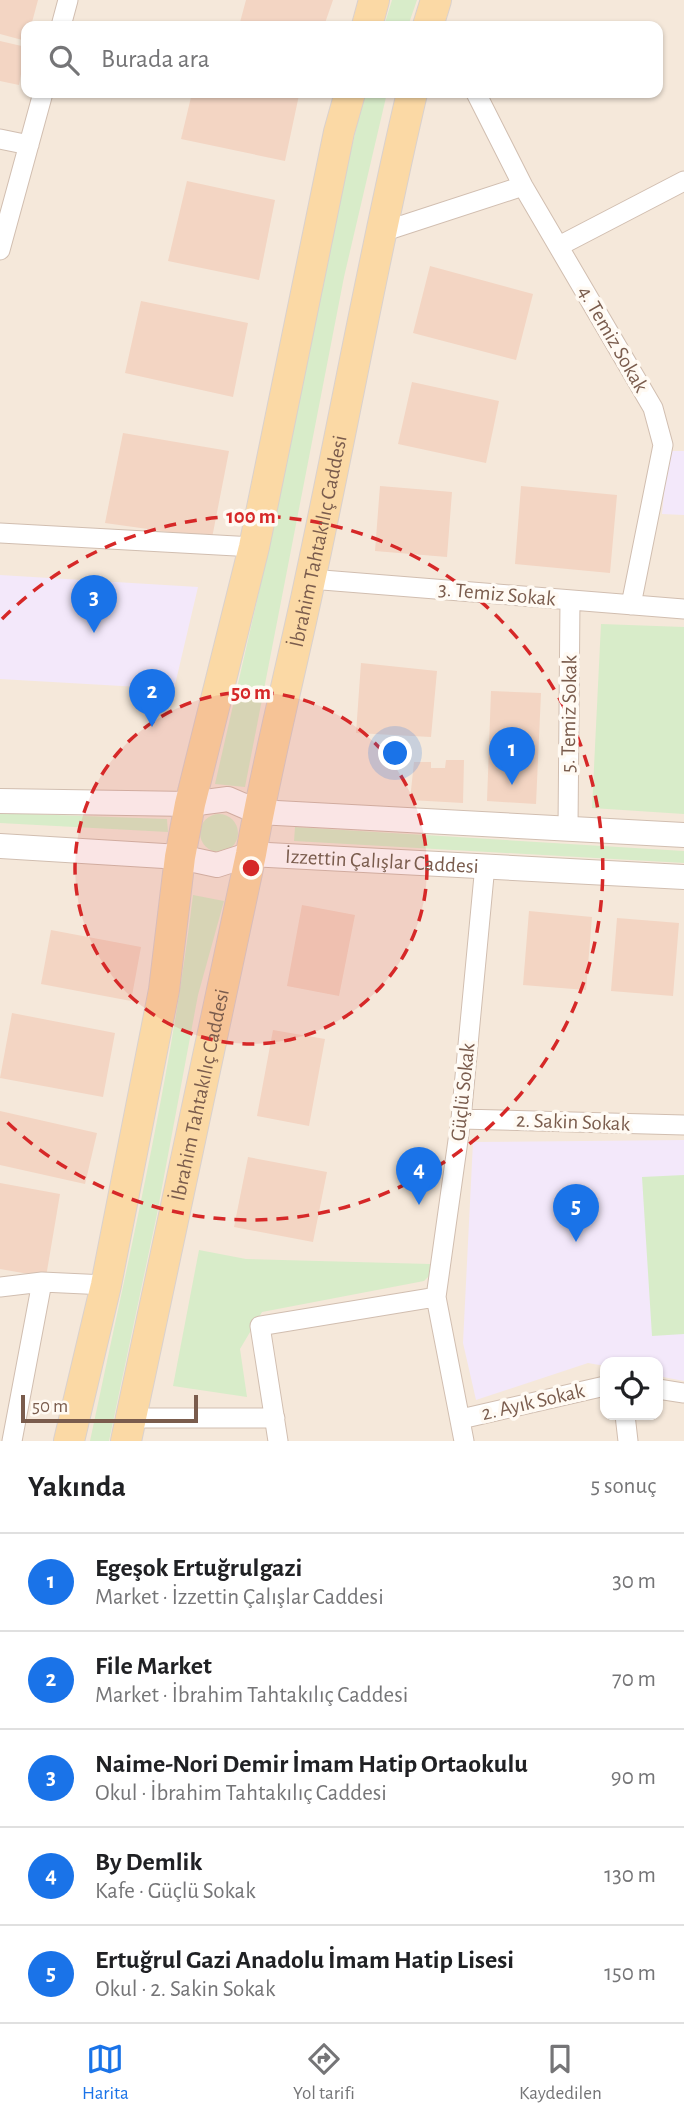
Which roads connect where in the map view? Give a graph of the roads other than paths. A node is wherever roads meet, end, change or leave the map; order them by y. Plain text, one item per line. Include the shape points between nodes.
1 (68, 0) edge
2 (374, 0) edge
3 (62, 21) edge
4 (368, 21) edge
5 (42, 98) edge
6 (349, 98) edge
7 (411, 98) edge
8 (479, 98) edge
9 (0, 139) edge
10 (29, 145) junction
11 (684, 181) edge
12 (523, 186) junction
13 (379, 233) junction
14 (559, 246) junction
15 (0, 250) edge
16 (0, 533) edge
17 (254, 547) junction
18 (310, 579) junction
19 (570, 600) junction
20 (631, 605) junction
21 (684, 609) edge
22 (0, 801) edge
23 (190, 804) junction
24 (258, 812) junction
25 (568, 828) junction
26 (684, 835) edge
27 (0, 846) edge
28 (251, 854) junction
29 (180, 857) junction
30 (485, 865) junction
31 (684, 877) edge
32 (461, 1119) junction
33 (684, 1125) edge
34 (42, 1282) junction
35 (106, 1285) junction
36 (0, 1287) edge
37 (436, 1297) junction
38 (600, 1387) edge
39 (663, 1390) edge
40 (684, 1393) edge
41 (275, 1418) junction
42 (461, 1419) junction
43 (626, 1420) edge
44 (128, 1429) edge
45 (12, 1441) edge
46 (69, 1441) edge
47 (278, 1441) edge
48 (464, 1441) edge
49 (628, 1441) edge

1 - 3 street
2 - 4 main road
5 - 10 street
6 - 17 main road
7 - 13 main road, İbrahim Tahtakılıç Caddesi
8 - 12 street, 4. Temiz Sokak
9 - 10 street
10 - 15 street
11 - 14 street
12 - 13 street
12 - 14 street, 4. Temiz Sokak
13 - 18 main road, İbrahim Tahtakılıç Caddesi
14 - 20 street, 4. Temiz Sokak via 653,408 663,445
16 - 17 street
17 - 23 main road
18 - 19 street, 3. Temiz Sokak
18 - 24 main road, İbrahim Tahtakılıç Caddesi
19 - 20 street, 3. Temiz Sokak
19 - 25 street, 5. Temiz Sokak
20 - 21 street, 3. Temiz Sokak
22 - 23 street, İzzettin Çalışlar Caddesi
23 - 24 street, İzzettin Çalışlar Caddesi via 228,799
23 - 29 main road
24 - 25 street, İzzettin Çalışlar Caddesi
24 - 28 main road, İbrahim Tahtakılıç Caddesi
25 - 26 street, İzzettin Çalışlar Caddesi
27 - 29 street, İzzettin Çalışlar Caddesi
28 - 29 street, İzzettin Çalışlar Caddesi via 217,865
28 - 30 street, İzzettin Çalışlar Caddesi
28 - 44 main road, İbrahim Tahtakılıç Caddesi
29 - 35 main road via 164,989
30 - 31 street, İzzettin Çalışlar Caddesi
30 - 32 street, Güçlü Sokak
32 - 33 street, 2. Sakin Sokak
32 - 37 street, Güçlü Sokak
34 - 35 street
34 - 36 street
34 - 45 street
35 - 46 main road
37 - 41 street via 260,1326
37 - 42 street, Güçlü Sokak
38 - 42 street, 2. Ayık Sokak
39 - 40 street
41 - 44 street
41 - 47 street
42 - 48 street, Güçlü Sokak
43 - 49 street

